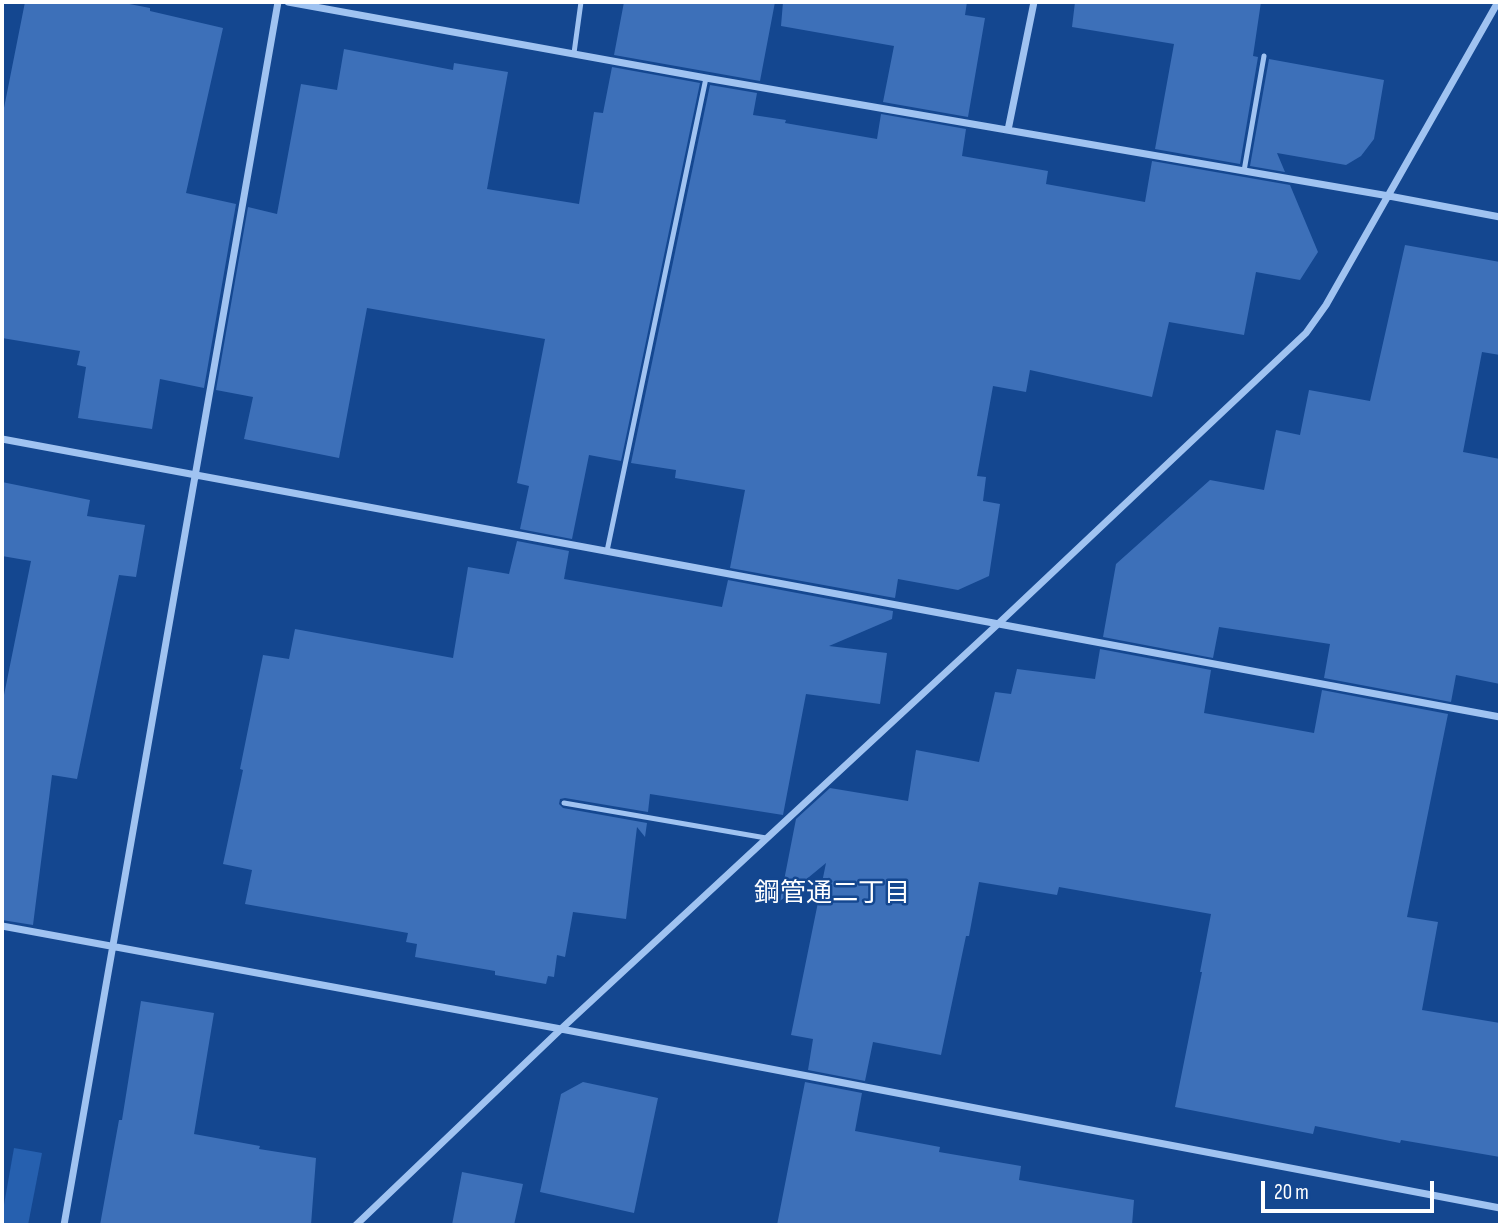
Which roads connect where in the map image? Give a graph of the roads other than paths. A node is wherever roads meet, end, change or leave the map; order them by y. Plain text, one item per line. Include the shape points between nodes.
1 (278, 2) edge
2 (288, 2) edge
3 (581, 2) edge
4 (1034, 2) edge
5 (1498, 2) edge
6 (574, 53) junction
7 (1264, 56) dead end
8 (706, 78) junction
9 (1008, 131) junction
10 (1244, 171) junction
11 (1388, 196) junction
12 (1500, 217) edge
13 (2, 439) edge
14 (195, 475) junction
15 (607, 551) junction
16 (998, 624) junction
17 (1500, 717) edge
18 (564, 803) dead end
19 (766, 838) junction
20 (2, 926) edge
21 (113, 946) junction
22 (561, 1029) junction
23 (1500, 1208) edge
24 (64, 1225) edge
25 (356, 1225) edge

1 - 14 street
2 - 6 street
3 - 6 lane
4 - 9 street
5 - 11 street
6 - 8 street
7 - 10 lane
8 - 9 street
8 - 15 lane
9 - 10 street
10 - 11 street
11 - 12 street
11 - 16 street via 1306,333
13 - 14 street
14 - 15 street
14 - 21 street
15 - 16 street
16 - 17 street
16 - 19 street
18 - 19 lane
19 - 22 street
20 - 21 street
21 - 22 street
21 - 24 street
22 - 23 street
22 - 25 street

